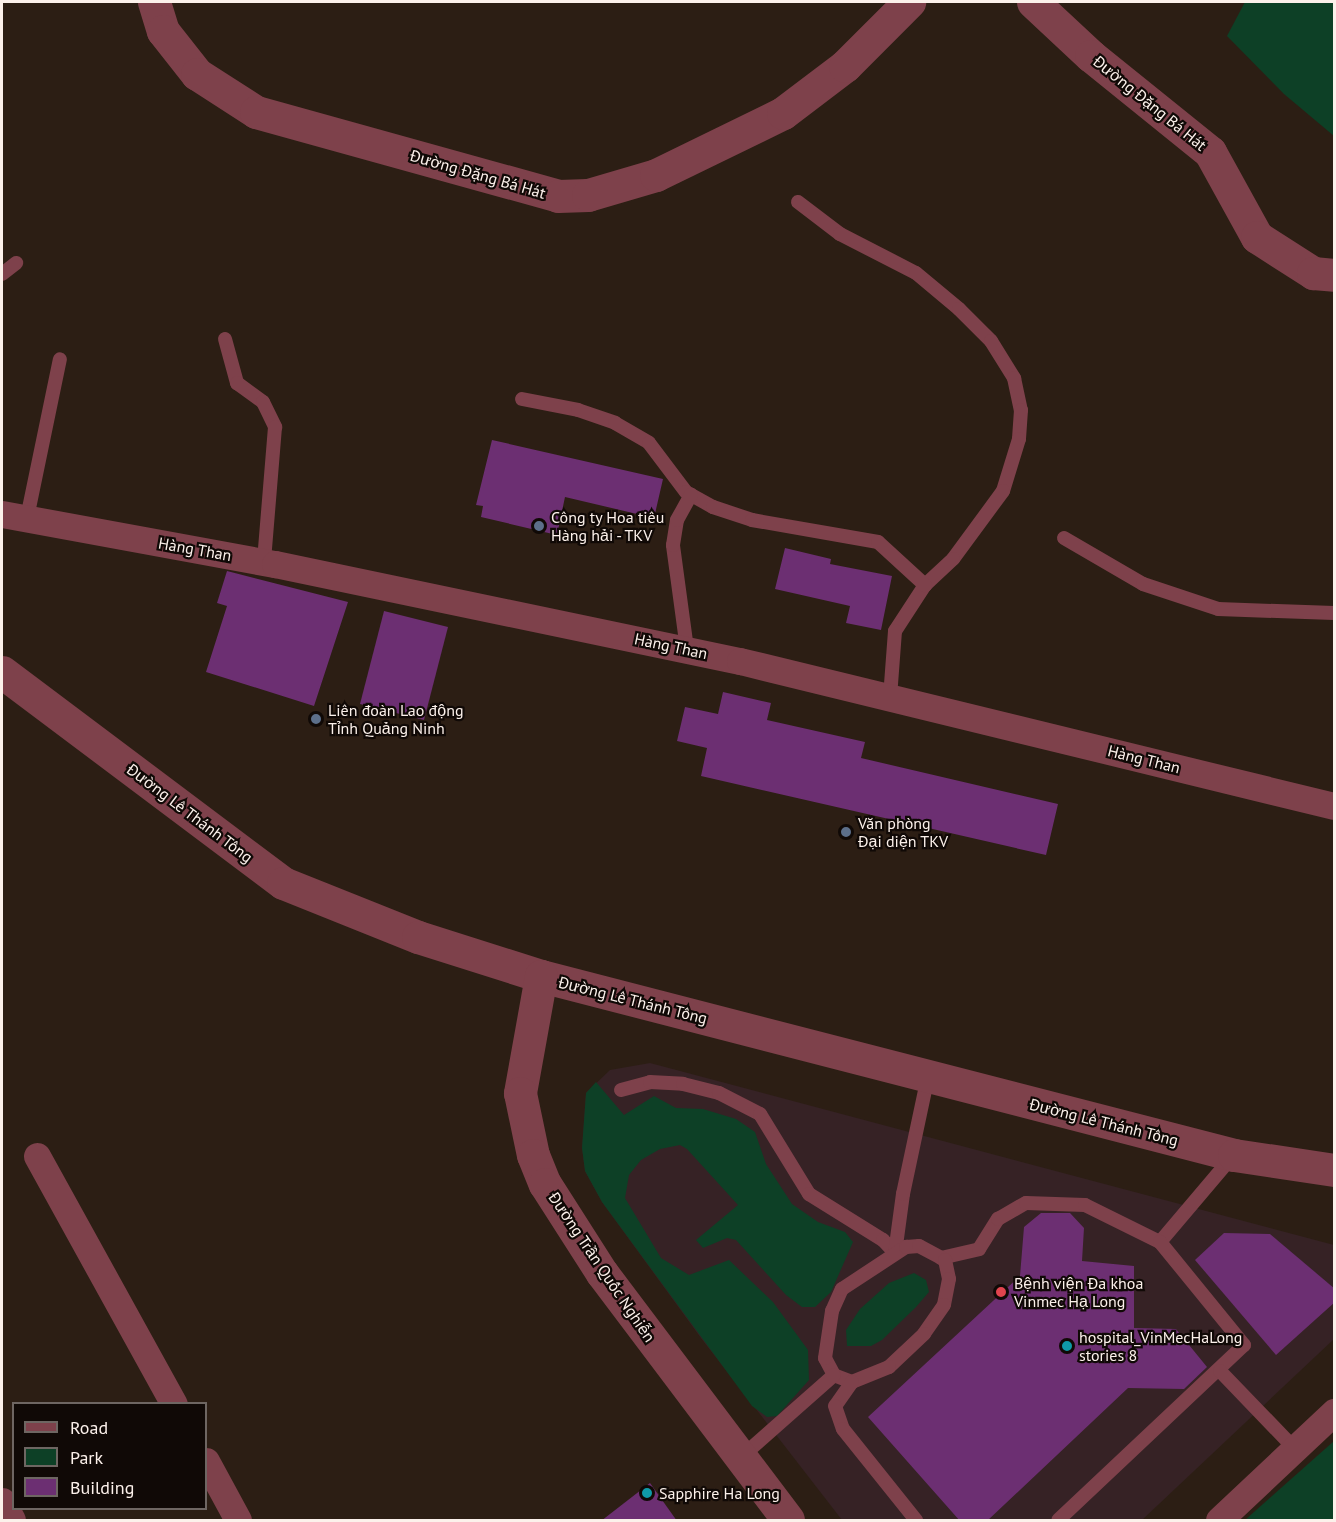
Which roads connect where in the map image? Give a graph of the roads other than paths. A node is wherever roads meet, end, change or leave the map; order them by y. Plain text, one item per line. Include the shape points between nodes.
1 (154, 2) edge
2 (909, 2) edge
3 (1033, 2) edge
4 (798, 202) dead end
5 (16, 263) dead end
6 (2, 274) edge
7 (1335, 275) edge
8 (225, 339) dead end
9 (60, 358) dead end
10 (522, 399) dead end
11 (691, 495) junction
12 (14, 516) edge
13 (1065, 538) dead end
14 (264, 561) junction
15 (925, 585) junction
16 (1335, 613) edge
17 (687, 649) junction
18 (2, 672) edge
19 (890, 697) junction
20 (1335, 806) edge
21 (541, 976) junction
22 (928, 1076) junction
23 (621, 1090) dead end
24 (1234, 1155) junction
25 (37, 1156) dead end
26 (1335, 1170) edge
27 (1160, 1242) junction
28 (895, 1253) junction
29 (941, 1258) junction
30 (1220, 1371) junction
31 (834, 1375) junction
32 (852, 1382) junction
33 (173, 1402) edge
34 (1335, 1412) edge
35 (1295, 1449) junction
36 (740, 1458) junction
37 (207, 1463) edge
38 (2, 1501) edge
39 (12, 1521) edge
40 (238, 1521) edge
41 (788, 1521) edge
42 (916, 1521) edge
43 (1058, 1521) edge
44 (1220, 1521) edge

1 - 2 street, Đường Đặng Bá Hát via 163,31 197,74 256,112 558,196 588,195 656,175 783,113 845,66
3 - 7 street, Đường Đặng Bá Hát via 1091,56 1210,152 1257,237 1313,273
4 - 15 lane via 840,234 916,273 991,341 1014,378 1021,410 1019,439 1003,491 953,560
5 - 6 lane
8 - 14 lane via 237,383 263,402 275,426
9 - 12 lane
10 - 11 lane via 578,410 615,423 649,443
11 - 15 lane via 752,520 878,542
11 - 17 lane via 677,520 673,545
12 - 14 street, Hàng Than
13 - 16 lane via 1143,584 1218,609
14 - 17 street, Hàng Than
15 - 19 lane via 895,631
17 - 19 street, Hàng Than
18 - 21 street, Đường Lê Thánh Tông via 283,884 418,937
19 - 20 street, Hàng Than
21 - 22 street, Đường Lê Thánh Tông
21 - 36 street, Đường Trần Quốc Nghiễn via 520,1093 541,1174 602,1273
22 - 24 street, Đường Lê Thánh Tông
22 - 28 lane
23 - 28 lane via 650,1082 683,1084 719,1093 760,1114 809,1194 883,1240
24 - 26 street, Đường Lê Thánh Tông
24 - 27 lane
25 - 33 street
27 - 29 lane via 1085,1205 1026,1203 998,1219 979,1249
27 - 30 lane via 1244,1345
28 - 29 lane via 919,1246
28 - 31 lane via 842,1289 832,1311 826,1342 825,1358
29 - 32 lane via 945,1260 949,1279 944,1305 931,1324 889,1367
30 - 35 lane
30 - 43 lane
31 - 32 lane
31 - 36 lane
32 - 42 lane via 835,1406 843,1429
34 - 35 street
35 - 44 street
36 - 41 street, Đường Trần Quốc Nghiễn
37 - 40 street
38 - 39 street

